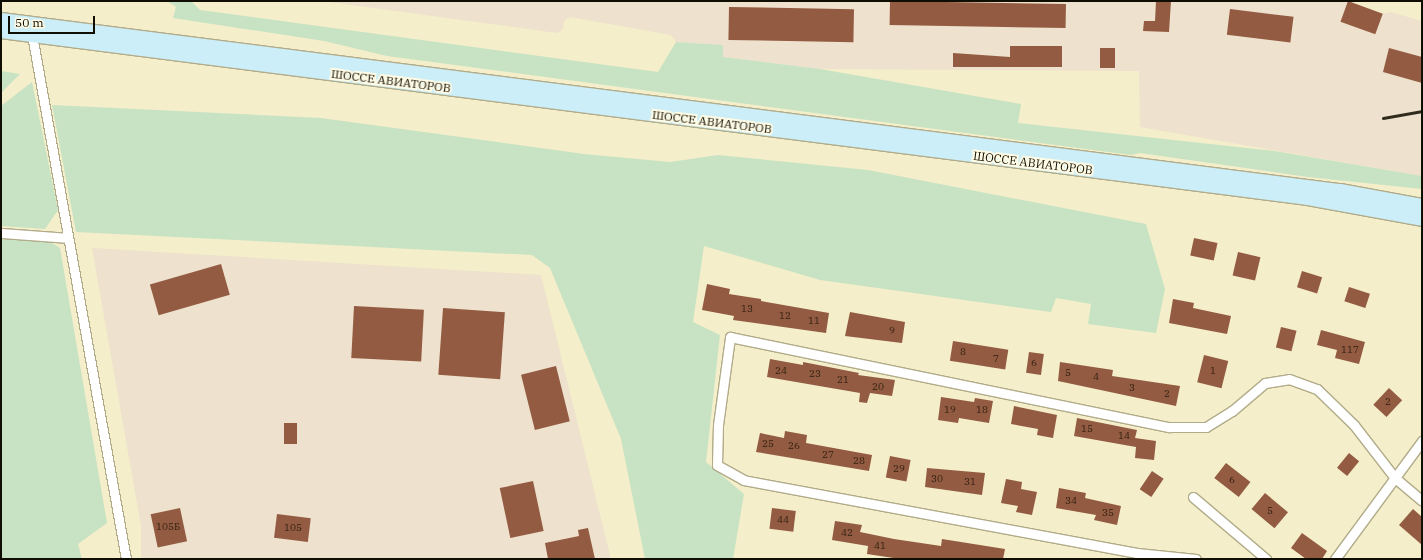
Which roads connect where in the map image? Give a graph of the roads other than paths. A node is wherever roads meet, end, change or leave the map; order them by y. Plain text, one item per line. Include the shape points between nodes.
1 (1, 20) edge
2 (1, 31) edge
3 (32, 35) junction
4 (1422, 206) edge
5 (1422, 219) edge
6 (1, 233) edge
7 (68, 238) junction
8 (1422, 441) edge
9 (1395, 478) junction
10 (1193, 497) dead end
11 (1422, 501) edge
12 (1134, 556) edge
13 (126, 559) edge
14 (1196, 559) edge
15 (1266, 559) edge
16 (1335, 559) edge

1 - 4 main road, ШОССЕ АВИАТОРОВ via 1324,189
2 - 3 main road, ШОССЕ АВИАТОРОВ
3 - 5 main road, ШОССЕ АВИАТОРОВ via 1308,198
3 - 7 street
6 - 7 street
7 - 13 street
8 - 9 street
9 - 11 street
9 - 12 street via 1354,425 1317,389 1290,379 1265,383 1232,411 1206,428 1170,427 730,337 718,425 717,464 744,480
9 - 16 street
10 - 15 street
12 - 14 street

